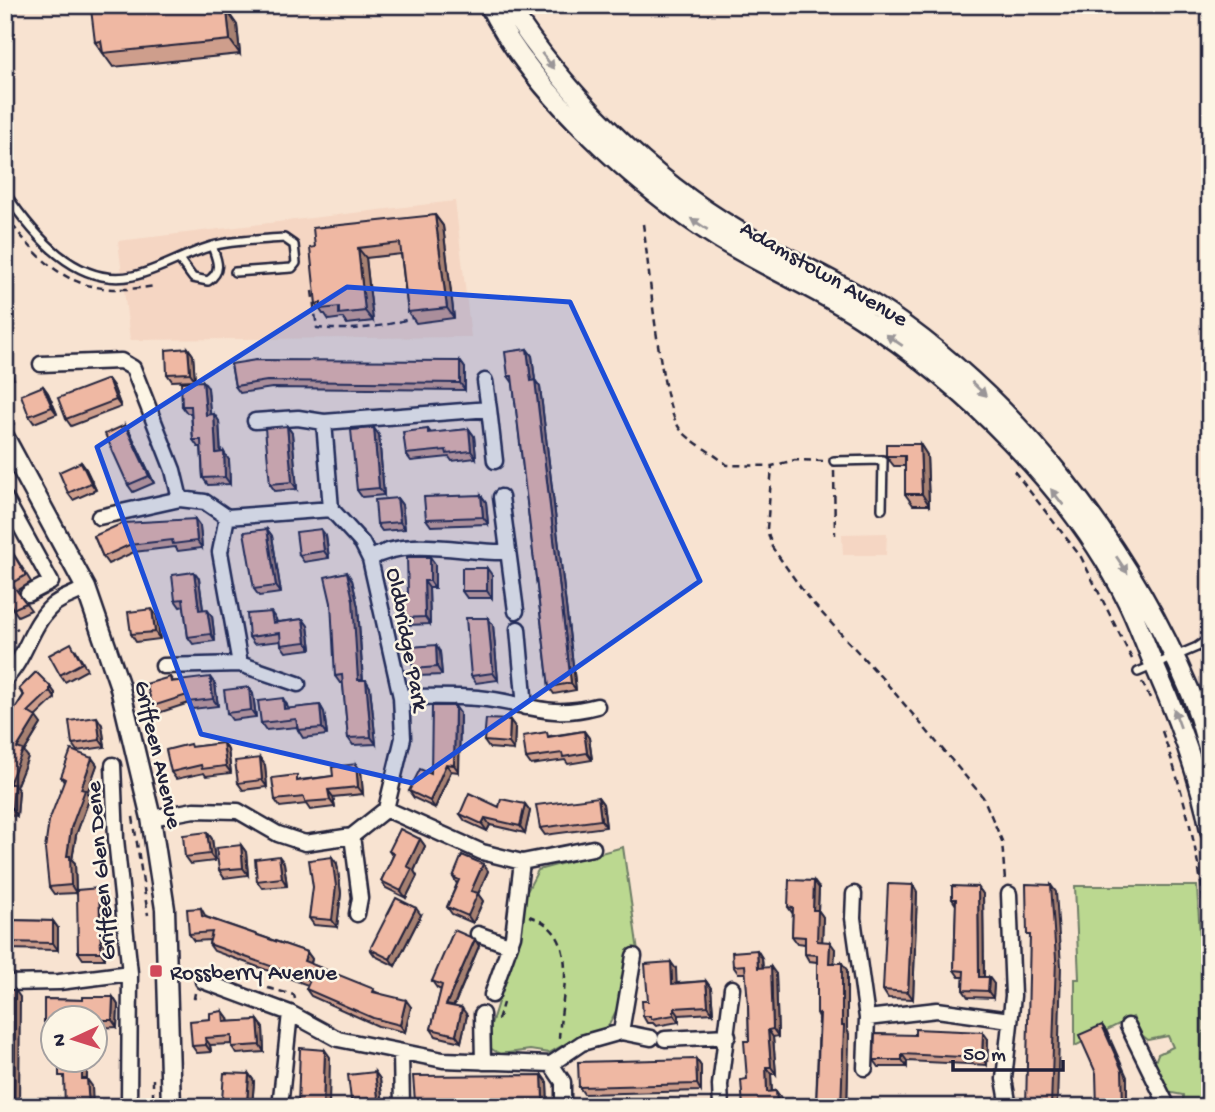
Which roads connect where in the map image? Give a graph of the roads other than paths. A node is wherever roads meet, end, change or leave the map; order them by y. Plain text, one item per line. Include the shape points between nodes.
1 (489, 5) edge
2 (508, 5) edge
3 (5, 193) edge
4 (212, 246) junction
5 (179, 259) junction
6 (235, 272) dead end
7 (41, 364) dead end
8 (485, 381) dead end
9 (489, 409) junction
10 (255, 421) dead end
11 (324, 422) junction
12 (5, 438) edge
13 (495, 461) dead end
14 (834, 461) road end
15 (501, 497) dead end
16 (5, 498) edge
17 (180, 499) junction
18 (331, 509) junction
19 (882, 509) dead end
20 (99, 517) dead end
21 (227, 517) junction
22 (508, 552) junction
23 (370, 559) junction
24 (86, 588) junction
25 (29, 594) dead end
26 (516, 611) dead end
27 (518, 629) dead end
28 (1210, 638) edge
29 (1174, 657) junction
30 (240, 664) junction
31 (163, 666) dead end
32 (1146, 669) junction
33 (5, 679) edge
34 (298, 684) dead end
35 (401, 696) junction
36 (597, 706) dead end
37 (525, 707) junction
38 (1210, 754) edge
39 (113, 765) dead end
40 (386, 809) junction
41 (151, 818) junction
42 (1210, 830) edge
43 (352, 836) junction
44 (593, 848) dead end
45 (522, 862) junction
46 (854, 894) dead end
47 (1009, 894) road end
48 (357, 914) dead end
49 (478, 934) dead end
50 (509, 945) junction
51 (634, 956) dead end
52 (130, 973) junction
53 (203, 981) dead end
54 (5, 983) edge
55 (733, 988) dead end
56 (492, 995) dead end
57 (294, 1008) junction
58 (482, 1014) dead end
59 (867, 1018) junction
60 (1010, 1020) junction
61 (1128, 1026) dead end
62 (621, 1032) junction
63 (728, 1037) junction
64 (401, 1053) junction
65 (555, 1061) junction
66 (483, 1062) junction
67 (865, 1068) dead end
68 (129, 1107) edge
69 (171, 1107) edge
70 (280, 1107) edge
71 (402, 1107) edge
72 (564, 1107) edge
73 (721, 1107) edge
74 (1009, 1107) edge
75 (1168, 1107) edge

32 -> 1 street, Adamstown Avenue via 1126,600 1088,537 1031,463 973,404 855,313 718,237 648,186 565,108 505,34
2 -> 29 street, Adamstown Avenue via 566,84 667,180 737,231 887,313 954,365 1016,425 1110,546
3 - 5 lane via 51,247 90,273 135,275
4 - 5 lane
4 - 5 lane via 218,266 217,274 208,281 193,278
4 - 6 lane via 284,238 294,245 296,264 292,268
7 - 17 street via 121,361 133,368
8 - 9 street
9 - 11 street
9 - 13 street
10 - 11 street via 298,418
11 - 18 street
12 - 24 street, Griffeen Avenue
14 - 19 lane via 883,460
15 - 22 street
16 - 25 street via 51,582
17 - 20 street
17 - 21 street via 205,502
18 - 21 street
18 - 23 street, Oldbridge Park via 362,543
21 - 30 street via 220,552
22 - 23 street via 423,547 383,551
22 - 26 street
23 - 35 street, Oldbridge Park
24 - 33 street via 52,605 20,662
24 - 41 street, Griffeen Avenue via 120,684
27 - 37 street
28 - 29 lane
29 - 32 lane
29 - 38 street, Adamstown Avenue via 1191,692
30 - 31 street
30 - 34 street
42 -> 32 street, Adamstown Avenue via 1192,758
35 - 37 street via 480,698
35 - 40 street, Oldbridge Park via 401,750
36 - 37 street via 570,713
39 - 52 street, Griffeen Glen Dene
40 - 43 street
40 - 45 street via 482,852
41 - 43 street via 194,810 238,811 278,834 305,843
41 - 69 street, Griffeen Avenue via 165,909
43 - 48 street via 360,898
44 - 45 street
45 - 50 street
46 - 59 street
47 - 60 street
49 - 50 street
50 - 56 street
51 - 62 street
52 - 54 street, Griffeen Glen Dene
52 - 68 street, Griffeen Glen Dene
53 - 57 street
55 - 63 street
57 - 64 street via 338,1039
57 - 70 street
58 - 66 street
59 - 60 street via 937,1010
59 - 67 street
60 - 74 street via 1004,1079
61 - 75 street
62 - 63 street via 658,1039
62 - 65 street via 582,1043
63 - 73 street
64 - 66 street
64 - 71 street
65 - 66 street
65 - 72 street via 563,1082

